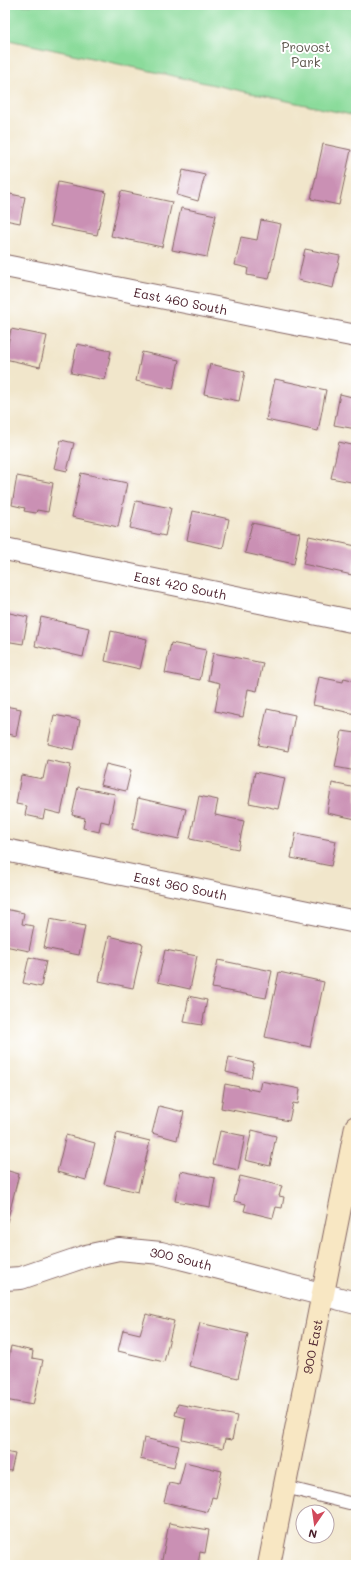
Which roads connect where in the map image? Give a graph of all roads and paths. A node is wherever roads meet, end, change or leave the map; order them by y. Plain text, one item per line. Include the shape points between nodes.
1 (5, 266) edge
2 (356, 336) edge
3 (5, 549) edge
4 (356, 622) edge
5 (5, 850) edge
6 (356, 922) edge
7 (356, 1127) edge
8 (5, 1279) edge
9 (323, 1295) junction
10 (356, 1303) edge
11 (285, 1487) junction
12 (349, 1503) dead end
13 (270, 1565) edge

1 - 2 street, East 460 South
3 - 4 street, East 420 South
5 - 6 street, East 360 South
7 - 9 main road, 900 East
8 - 9 street, 300 South via 21,1278 86,1256 119,1250 161,1252
9 - 10 street, 300 South
9 - 11 main road, 900 East
11 - 12 lane
11 - 13 main road, 900 East

